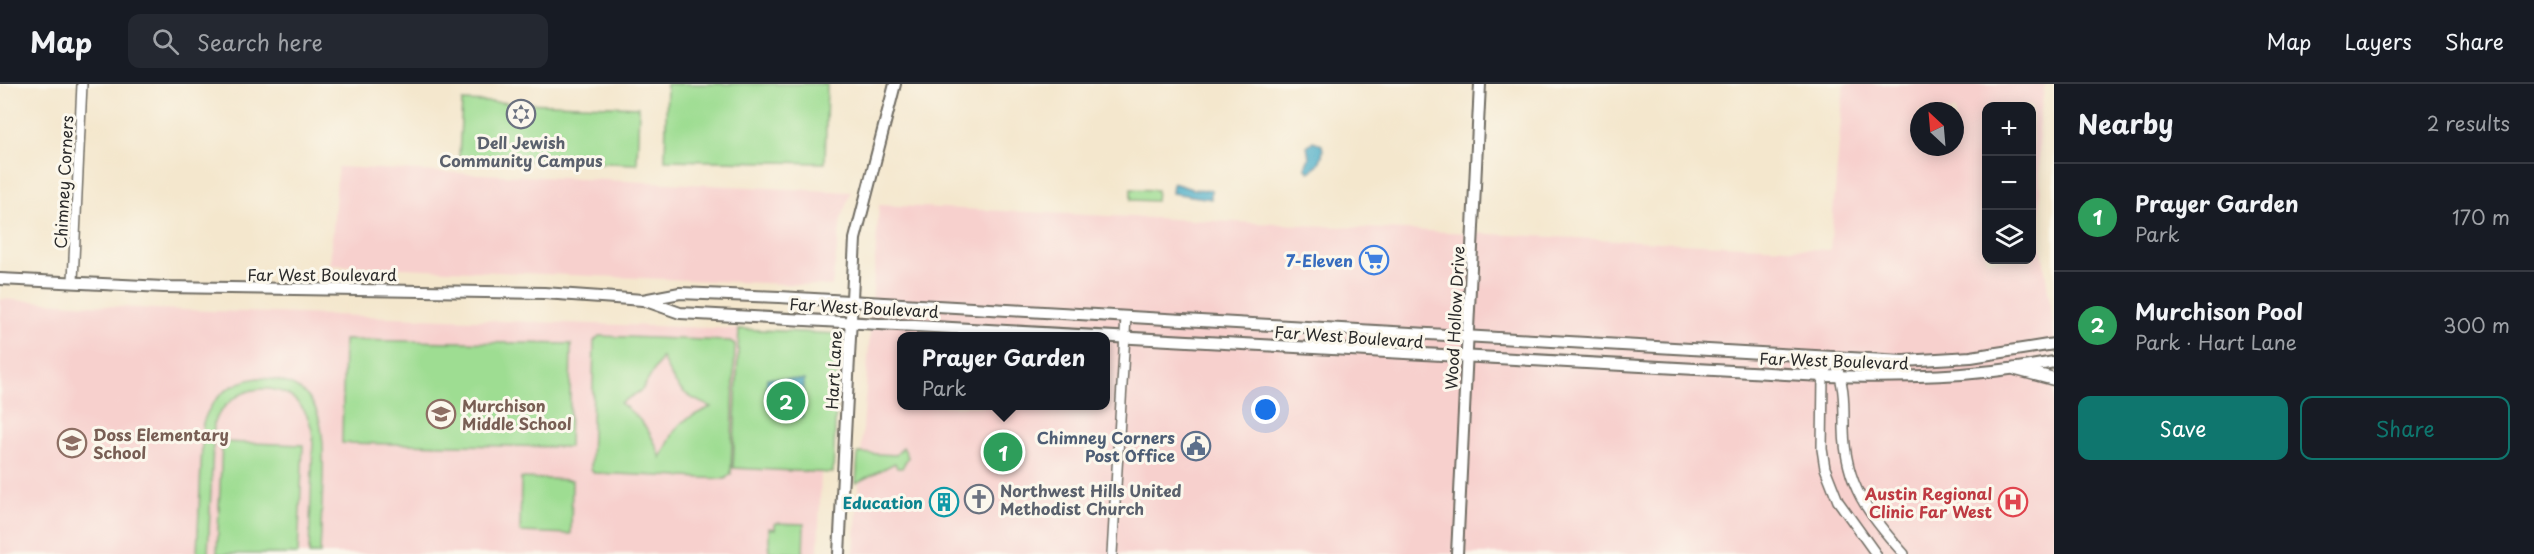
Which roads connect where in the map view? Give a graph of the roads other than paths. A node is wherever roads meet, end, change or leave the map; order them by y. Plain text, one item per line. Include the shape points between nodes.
1 (82, 84) edge
2 (895, 84) edge
3 (1480, 84) edge
4 (0, 279) edge
5 (73, 280) junction
6 (643, 300) junction
7 (851, 301) junction
8 (1126, 317) junction
9 (851, 321) junction
10 (1039, 332) edge
11 (1110, 336) edge
12 (1125, 337) junction
13 (1469, 338) junction
14 (2054, 344) edge
15 (1468, 358) junction
16 (1833, 358) junction
17 (2054, 362) edge
18 (2016, 369) junction
19 (1823, 376) junction
20 (1842, 376) junction
21 (2054, 379) edge
22 (839, 554) edge
23 (1112, 554) edge
24 (1457, 554) edge
25 (1876, 554) edge
26 (1904, 554) edge

1 - 5 street, Chimney Corners
2 - 7 street, Hart Lane via 855,239
3 - 13 street, Wood Hollow Drive
4 - 5 street, Far West Boulevard
5 - 6 street, Far West Boulevard via 176,288 544,293
6 - 7 street, Far West Boulevard via 680,293
6 - 9 street, Far West Boulevard via 680,313
7 - 8 street, Far West Boulevard
7 - 9 street, Hart Lane
8 - 12 street
8 - 13 street, Far West Boulevard
9 - 10 street, Far West Boulevard
9 - 22 street, Hart Lane
11 - 12 street, Far West Boulevard
12 - 15 street, Far West Boulevard
12 - 23 street
13 - 15 street, Wood Hollow Drive
13 - 16 street, Far West Boulevard
14 - 16 street, Far West Boulevard via 1971,357 1903,361
15 - 19 street, Far West Boulevard
15 - 24 street, Wood Hollow Drive
16 - 19 street
16 - 20 street
17 - 18 street, Far West Boulevard
18 - 20 street, Far West Boulevard via 1960,376
18 - 21 main road
19 - 20 street, Far West Boulevard
19 - 25 street via 1825,468 1838,501
20 - 26 street via 1845,448 1854,488 1878,526

